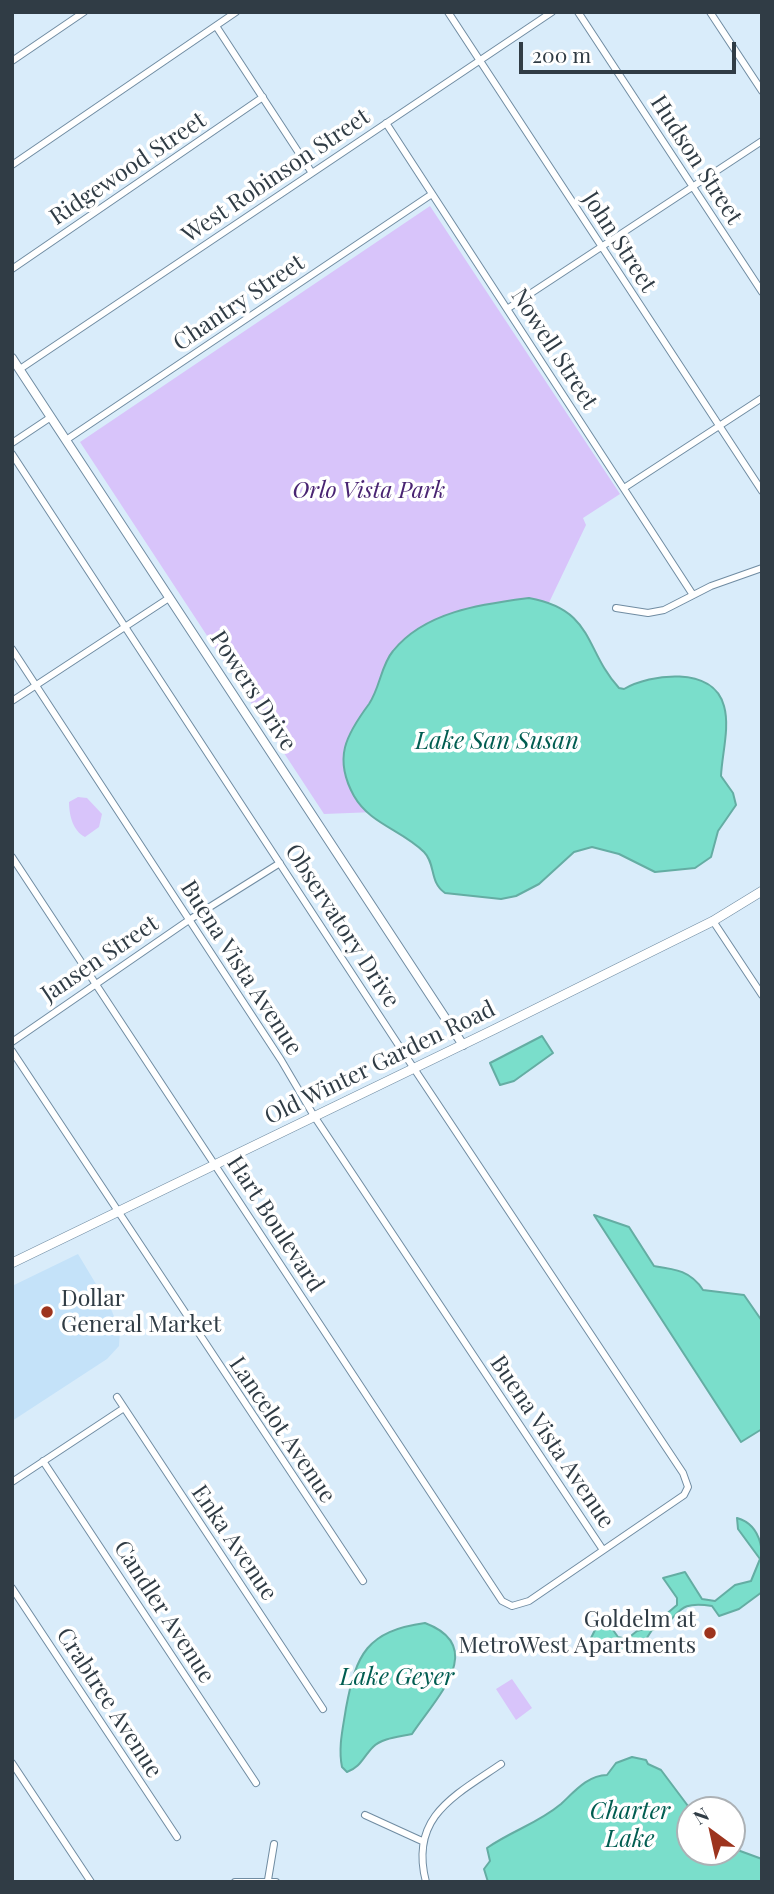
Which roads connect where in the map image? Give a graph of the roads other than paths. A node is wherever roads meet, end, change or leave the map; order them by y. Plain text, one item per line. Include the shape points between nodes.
1 (83, 12) edge
2 (236, 12) edge
3 (448, 12) edge
4 (552, 12) edge
5 (578, 12) edge
6 (710, 12) edge
7 (216, 26) junction
8 (12, 61) edge
9 (480, 61) junction
10 (762, 91) edge
11 (263, 97) junction
12 (386, 123) junction
13 (762, 141) edge
14 (12, 165) edge
15 (312, 173) junction
16 (693, 187) junction
17 (432, 194) junction
18 (601, 247) junction
19 (12, 269) edge
20 (762, 292) edge
21 (508, 309) junction
22 (12, 358) edge
23 (19, 369) junction
24 (762, 398) edge
25 (51, 417) junction
26 (719, 426) junction
27 (66, 439) junction
28 (12, 443) edge
29 (12, 454) edge
30 (624, 488) junction
31 (762, 491) edge
32 (762, 568) edge
33 (693, 595) junction
34 (169, 598) junction
35 (616, 608) dead end
36 (126, 627) junction
37 (12, 649) edge
38 (36, 685) junction
39 (12, 701) edge
40 (12, 857) edge
41 (280, 863) junction
42 (762, 891) edge
43 (189, 920) junction
44 (713, 921) junction
45 (95, 983) junction
46 (762, 995) edge
47 (12, 1042) edge
48 (463, 1045) junction
49 (12, 1051) edge
50 (414, 1069) junction
51 (314, 1116) junction
52 (215, 1165) junction
53 (116, 1212) junction
54 (12, 1263) edge
55 (117, 1397) dead end
56 (124, 1408) junction
57 (43, 1461) junction
58 (12, 1482) edge
59 (603, 1550) junction
60 (363, 1581) dead end
61 (12, 1588) edge
62 (323, 1709) dead end
63 (12, 1763) edge
64 (501, 1764) dead end
65 (256, 1783) dead end
66 (365, 1815) dead end
67 (177, 1837) dead end
68 (422, 1841) junction
69 (274, 1844) dead end
70 (268, 1880) edge
71 (91, 1882) edge
72 (234, 1882) edge
73 (276, 1882) edge
74 (426, 1882) edge

1 - 8 street
2 - 7 street
3 - 9 street, John Street
4 - 9 street, West Robinson Street
5 - 16 street, Hudson Street
6 - 10 street
7 - 11 street
7 - 14 street
9 - 12 street, West Robinson Street
9 - 18 street, John Street
11 - 15 street
11 - 19 street, Ridgewood Street
12 - 15 street, West Robinson Street
12 - 17 street, Nowell Street
13 - 16 street
15 - 23 street, West Robinson Street
16 - 18 street
16 - 20 street, Hudson Street
17 - 21 street, Nowell Street
17 - 27 street, Chantry Street
18 - 21 street
18 - 26 street, John Street
21 - 30 street, Nowell Street
22 - 23 street, Powers Drive
23 - 25 street, Powers Drive
24 - 26 street
25 - 27 street, Powers Drive
25 - 28 street
26 - 30 street
26 - 31 street, John Street
27 - 34 street, Powers Drive
29 - 36 street, Observatory Drive
30 - 33 street, Nowell Street
32 - 33 street
33 - 35 street via 664,610
34 - 36 street
34 - 48 street, Powers Drive
36 - 38 street
36 - 41 street, Observatory Drive
37 - 38 street, Buena Vista Avenue
38 - 39 street
38 - 43 street, Buena Vista Avenue
40 - 45 street, Hart Boulevard
41 - 43 street, Jansen Street
41 - 50 street, Observatory Drive
42 - 44 main road, Old Winter Garden Road
43 - 45 street, Jansen Street
43 - 51 street, Buena Vista Avenue
44 - 46 street
44 - 48 main road, Old Winter Garden Road
45 - 47 street, Jansen Street
45 - 52 street, Hart Boulevard
48 - 50 main road, Old Winter Garden Road
49 - 53 street, Lancelot Avenue
50 - 51 main road, Old Winter Garden Road
50 - 59 street, Observatory Drive via 683,1473 688,1487 680,1499
51 - 52 main road, Old Winter Garden Road
51 - 59 street, Buena Vista Avenue
52 - 53 main road, Old Winter Garden Road
52 - 59 street, Hart Boulevard via 499,1597 512,1606 529,1601
53 - 54 main road, Old Winter Garden Road
53 - 60 street, Lancelot Avenue
55 - 56 street, Enka Avenue
56 - 57 street
56 - 62 street, Enka Avenue
57 - 58 street
57 - 65 street, Candler Avenue
61 - 67 street, Crabtree Avenue
63 - 71 street
64 - 68 street via 451,1798 435,1814
66 - 68 street
68 - 74 street
69 - 70 street
70 - 72 street
70 - 73 street

